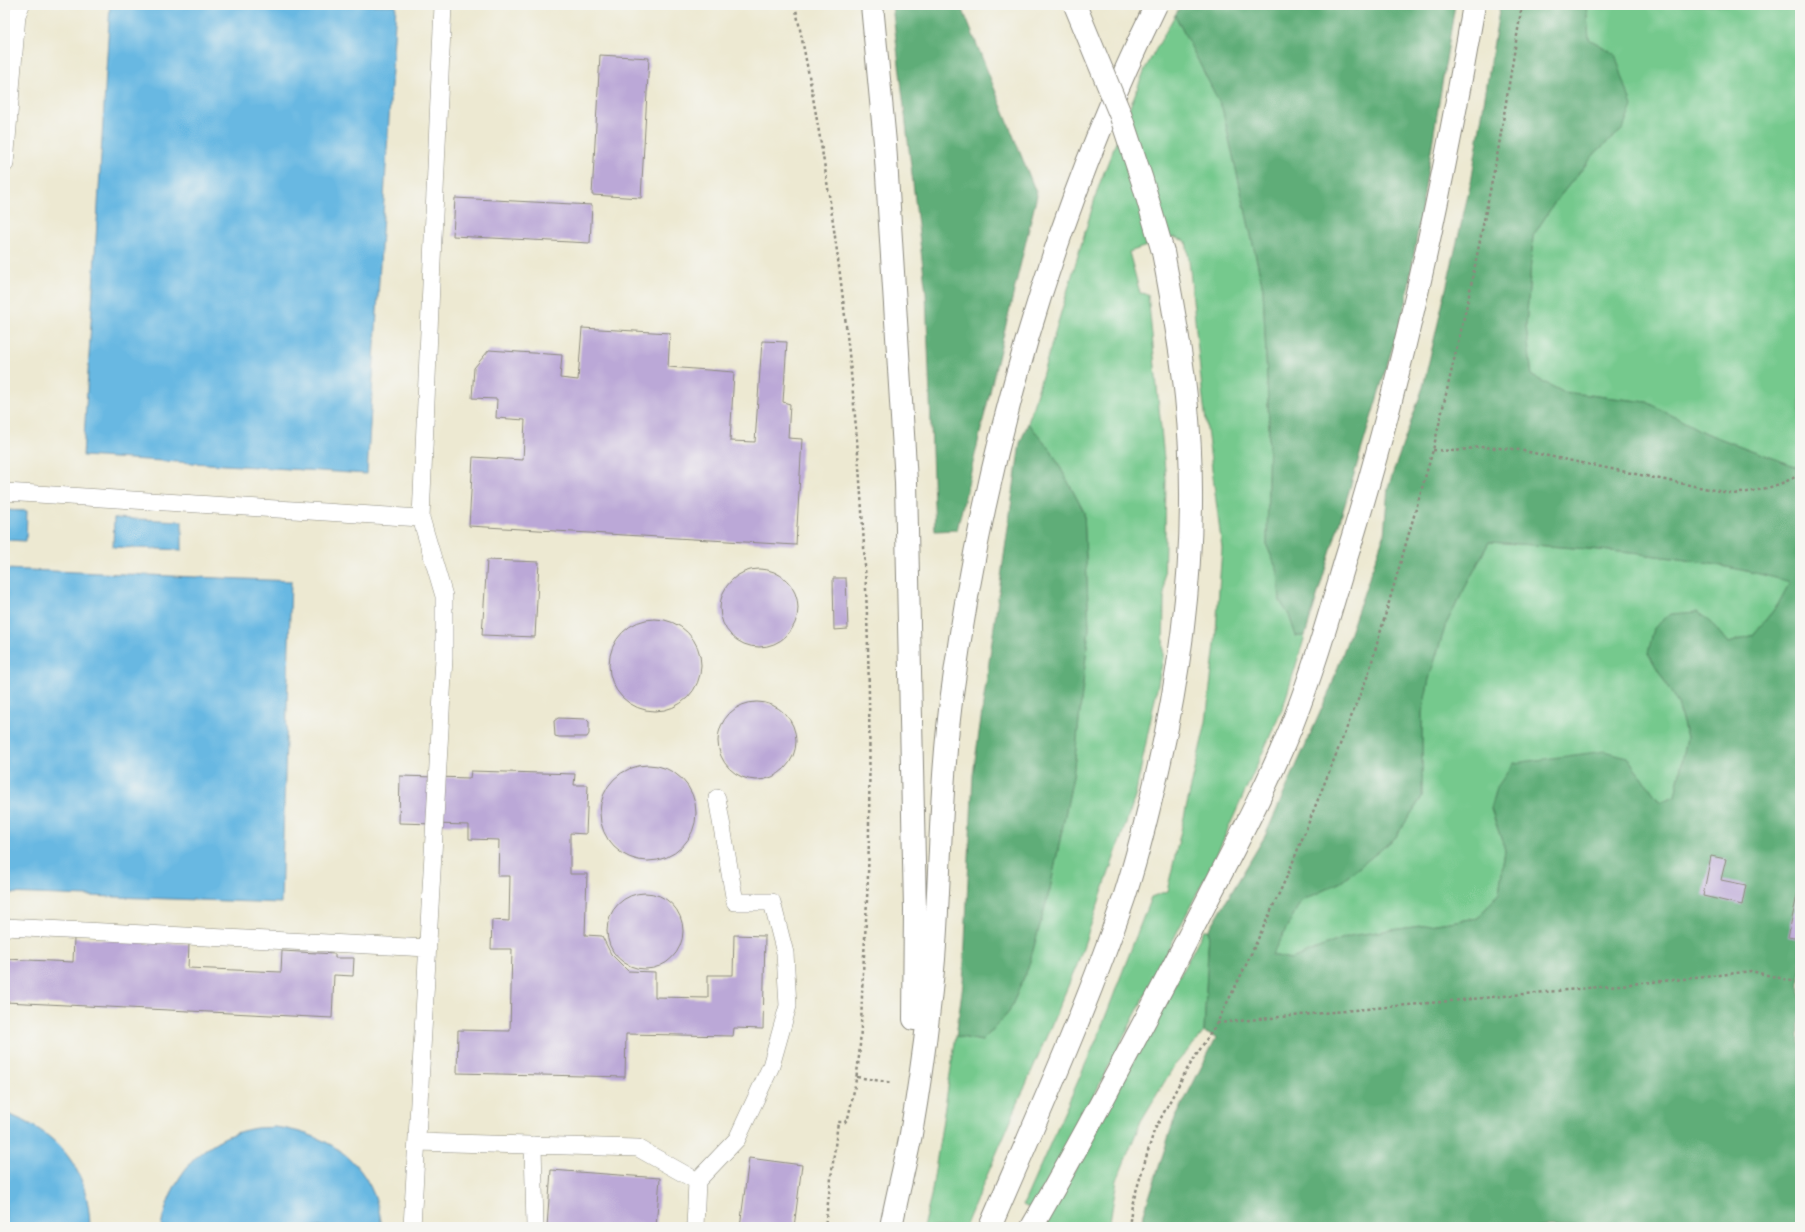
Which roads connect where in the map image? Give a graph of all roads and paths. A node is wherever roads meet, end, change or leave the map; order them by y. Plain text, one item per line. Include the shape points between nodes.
1 (21, 5) edge
2 (443, 5) edge
3 (795, 5) edge
4 (872, 5) edge
5 (1075, 5) edge
6 (1156, 5) edge
7 (1474, 5) edge
8 (1522, 5) edge
9 (5, 164) edge
10 (1433, 450) junction
11 (1800, 474) edge
12 (5, 492) edge
13 (421, 518) junction
14 (717, 798) dead end
15 (5, 926) edge
16 (428, 948) junction
17 (1800, 983) edge
18 (1217, 1023) junction
19 (857, 1077) junction
20 (909, 1086) junction
21 (417, 1142) junction
22 (533, 1145) junction
23 (697, 1181) junction
24 (896, 1202) junction
25 (412, 1227) edge
26 (535, 1227) edge
27 (695, 1227) edge
28 (825, 1227) edge
29 (891, 1227) edge
30 (990, 1227) edge
31 (1032, 1227) edge
32 (1130, 1227) edge

1 - 9 lane via 17,15
2 - 13 lane
3 - 19 path via 826,177 840,283 862,502 870,744 868,872
4 - 20 highway via 885,143 906,482 915,909 914,1024
5 - 30 highway, bridge via 1120,114 1142,180 1163,252 1177,324 1186,398 1191,474 1186,608 1174,698 1125,896 1092,989
6 - 24 highway via 1101,129 1064,228 1022,358 1002,431 981,527 961,628 952,692 934,960 924,1048
7 - 31 highway via 1437,207 1402,362 1360,514 1298,709 1268,779 1229,858 1109,1090
8 - 10 path via 1498,151 1468,300
10 - 11 path via 1455,451 1480,447 1514,449 1733,494 1777,486
10 - 18 path via 1368,675 1288,874
12 - 13 lane
13 - 16 lane via 444,596 444,658
14 - 23 lane via 735,902 772,902 785,952 788,1006 771,1066 737,1139
15 - 16 lane
16 - 21 lane
17 - 18 path via 1751,971
18 - 32 path via 1186,1070 1154,1131 1132,1205
19 - 20 path
19 - 28 path via 848,1118 845,1122 838,1122
20 - 24 highway
21 - 22 lane
21 - 25 lane
22 - 23 lane via 638,1148
22 - 26 lane
23 - 27 lane
24 - 29 highway

